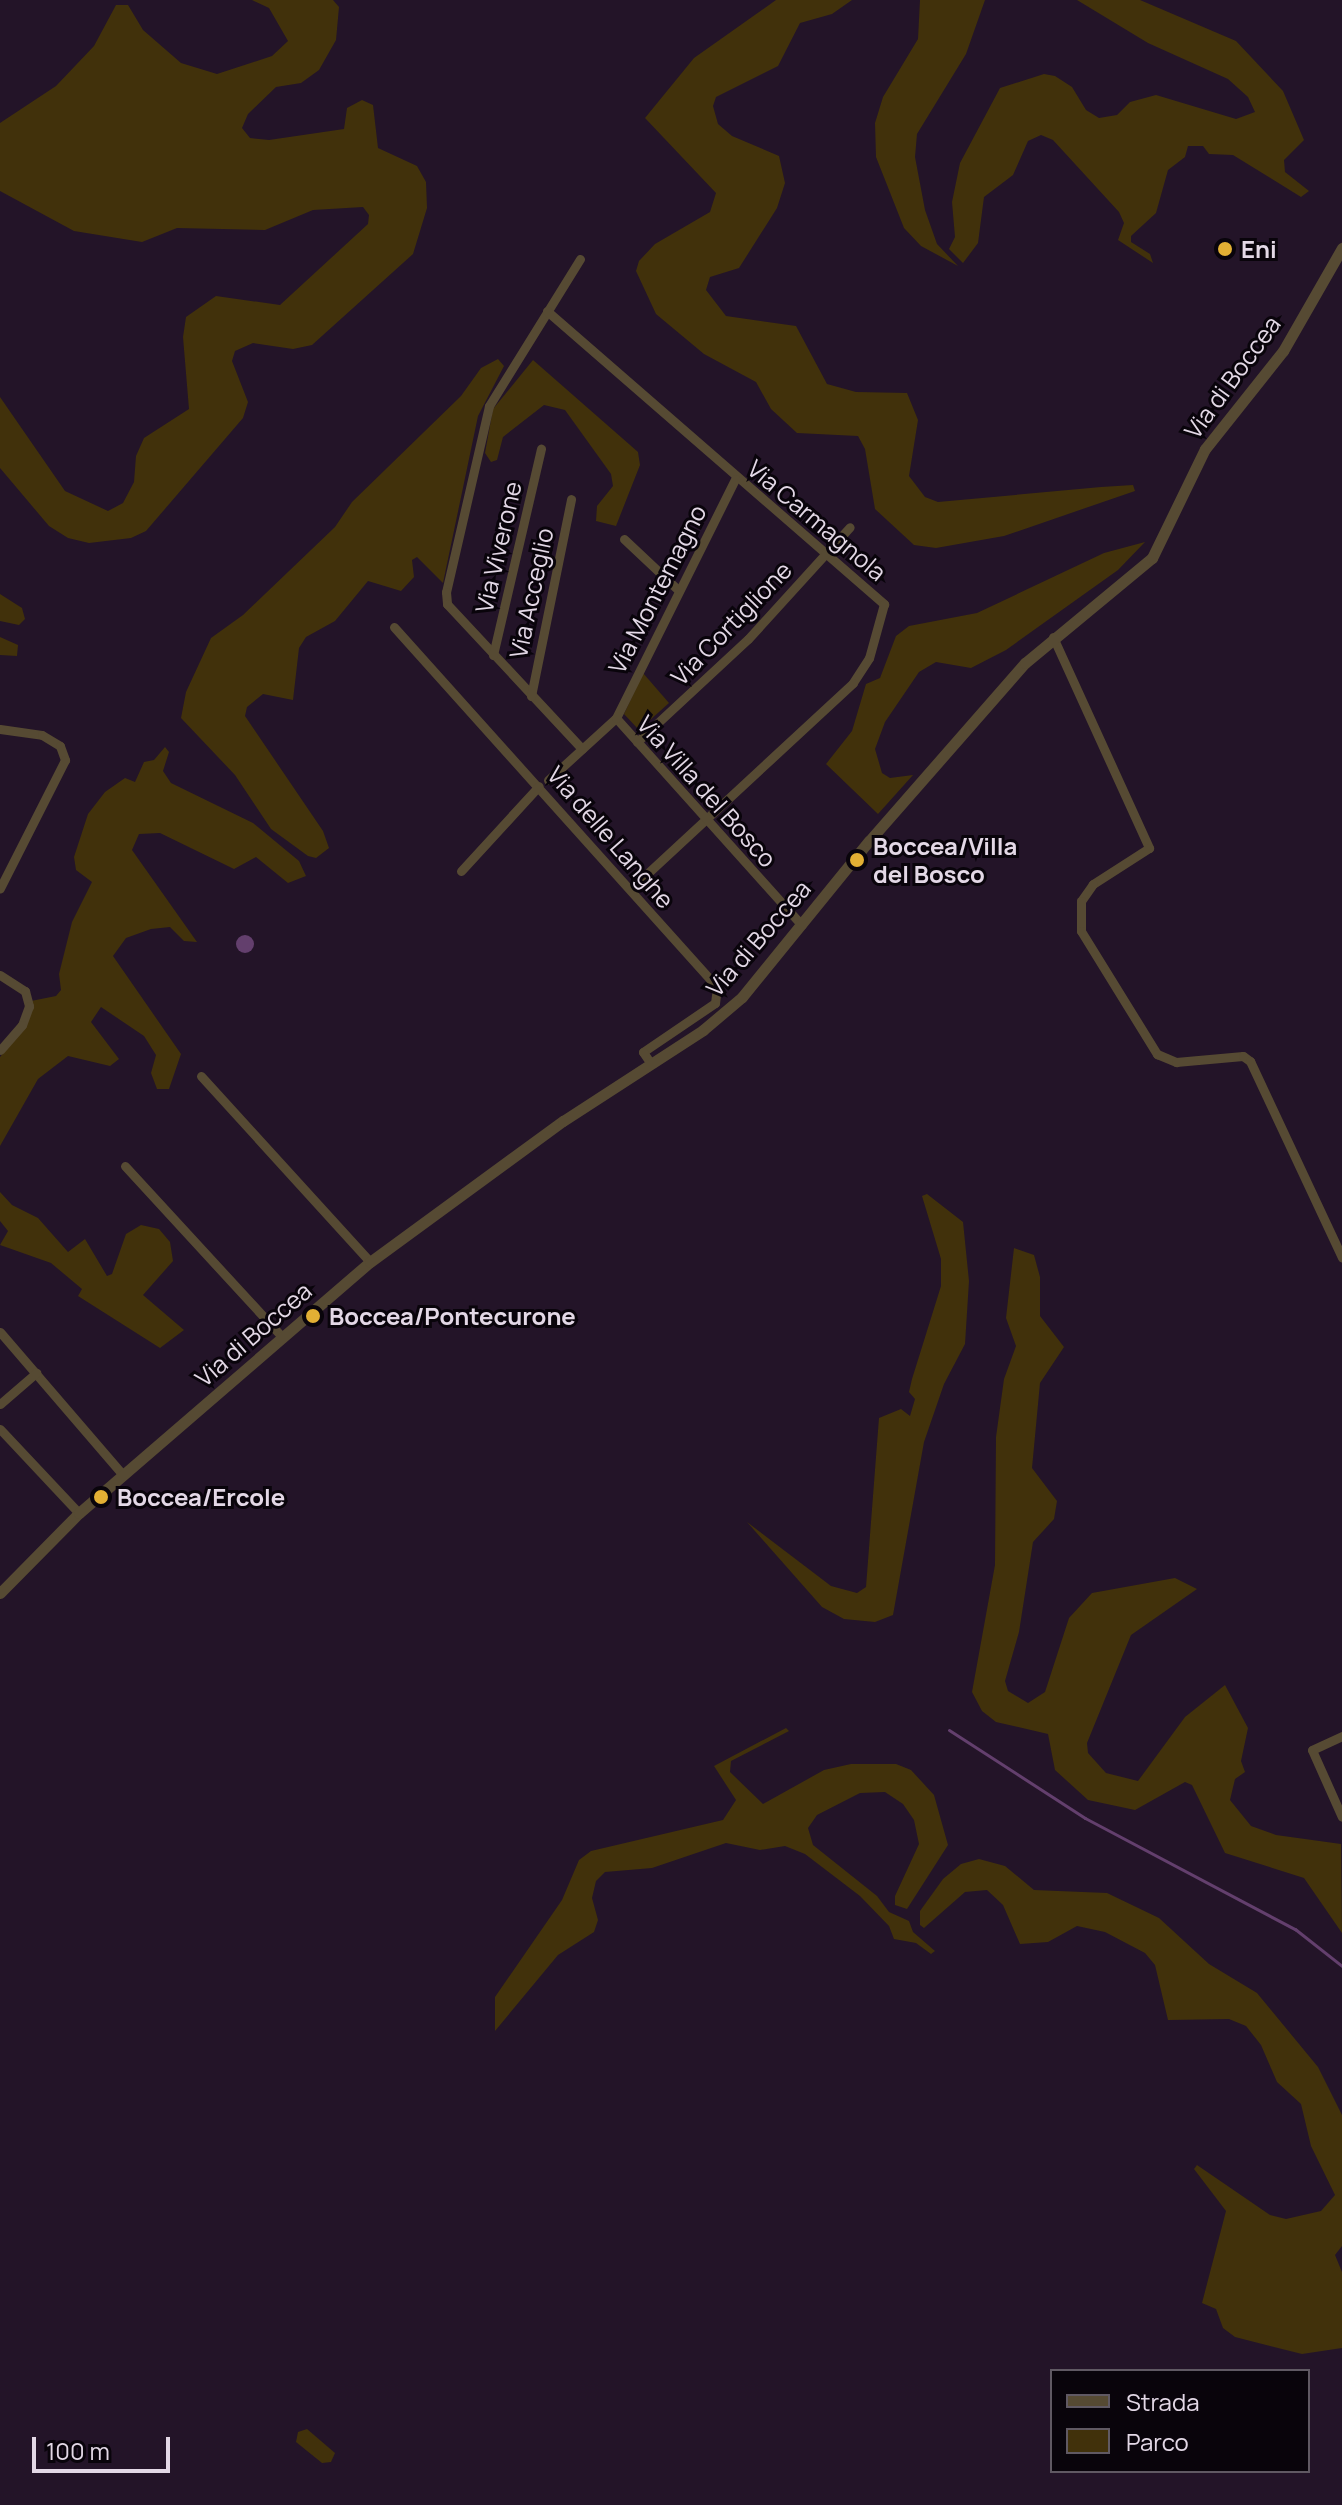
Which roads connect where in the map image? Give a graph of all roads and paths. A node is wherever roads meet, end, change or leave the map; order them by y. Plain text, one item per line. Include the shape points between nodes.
1 (1342, 248) edge
2 (580, 259) dead end
3 (547, 311) junction
4 (541, 449) dead end
5 (735, 479) junction
6 (571, 499) dead end
7 (850, 527) dead end
8 (624, 539) dead end
9 (823, 556) junction
10 (677, 589) junction
11 (394, 627) dead end
12 (1053, 637) junction
13 (493, 655) junction
14 (531, 696) junction
15 (616, 718) junction
16 (0, 729) edge
17 (637, 742) junction
18 (582, 749) junction
19 (544, 783) junction
20 (706, 820) junction
21 (461, 871) dead end
22 (638, 882) dead end
23 (0, 888) edge
24 (802, 925) junction
25 (0, 975) edge
26 (0, 1050) edge
27 (651, 1064) junction
28 (201, 1076) dead end
29 (125, 1166) dead end
30 (1342, 1257) edge
31 (370, 1262) junction
32 (0, 1332) edge
33 (282, 1337) junction
34 (36, 1373) junction
35 (0, 1404) edge
36 (0, 1429) edge
37 (123, 1475) junction
38 (79, 1513) junction
39 (0, 1593) edge
40 (1342, 1736) edge
41 (1342, 1817) edge

1 - 12 street, Via di Boccea via 1279,356 1202,455 1155,555
2 - 3 street
3 - 5 street, Via Carmagnola
3 - 13 street via 484,419 446,592 447,604
4 - 13 street, Via Viverone
5 - 9 street, Via Carmagnola
5 - 10 street, Via Montemagno
6 - 14 street, Via Acceglio
7 - 9 street, Via Cortiglione
8 - 10 street
9 - 17 street, Via Cortiglione via 748,639
9 - 20 street, Via Carmagnola via 884,604 869,658 833,705
10 - 15 street, Via Montemagno
11 - 19 street, Via delle Langhe
12 - 24 street, Via di Boccea via 878,830
12 - 30 street via 1149,848 1093,884 1081,901 1081,931 1157,1054 1176,1062 1243,1056 1250,1061
13 - 14 street
14 - 18 street
15 - 17 street, Via Villa del Bosco
15 - 18 street
16 - 23 street via 42,735 60,746 65,760
17 - 20 street, Via Villa del Bosco
18 - 19 street
19 - 21 street
19 - 27 street, Via delle Langhe via 719,992 715,1003 643,1052
20 - 22 street, Via Carmagnola
20 - 24 street, Via Villa del Bosco
24 - 27 street, Via di Boccea via 734,1004
25 - 26 street via 25,991 29,1006 22,1025
27 - 31 street, Via di Boccea via 424,1219
28 - 31 street
29 - 33 street
31 - 33 street, Via di Boccea
32 - 34 street
33 - 37 street, Via di Boccea
34 - 35 street
34 - 37 street
36 - 38 street
37 - 38 street, Via di Boccea
38 - 39 street, Via di Boccea
40 - 41 street via 1312,1750

